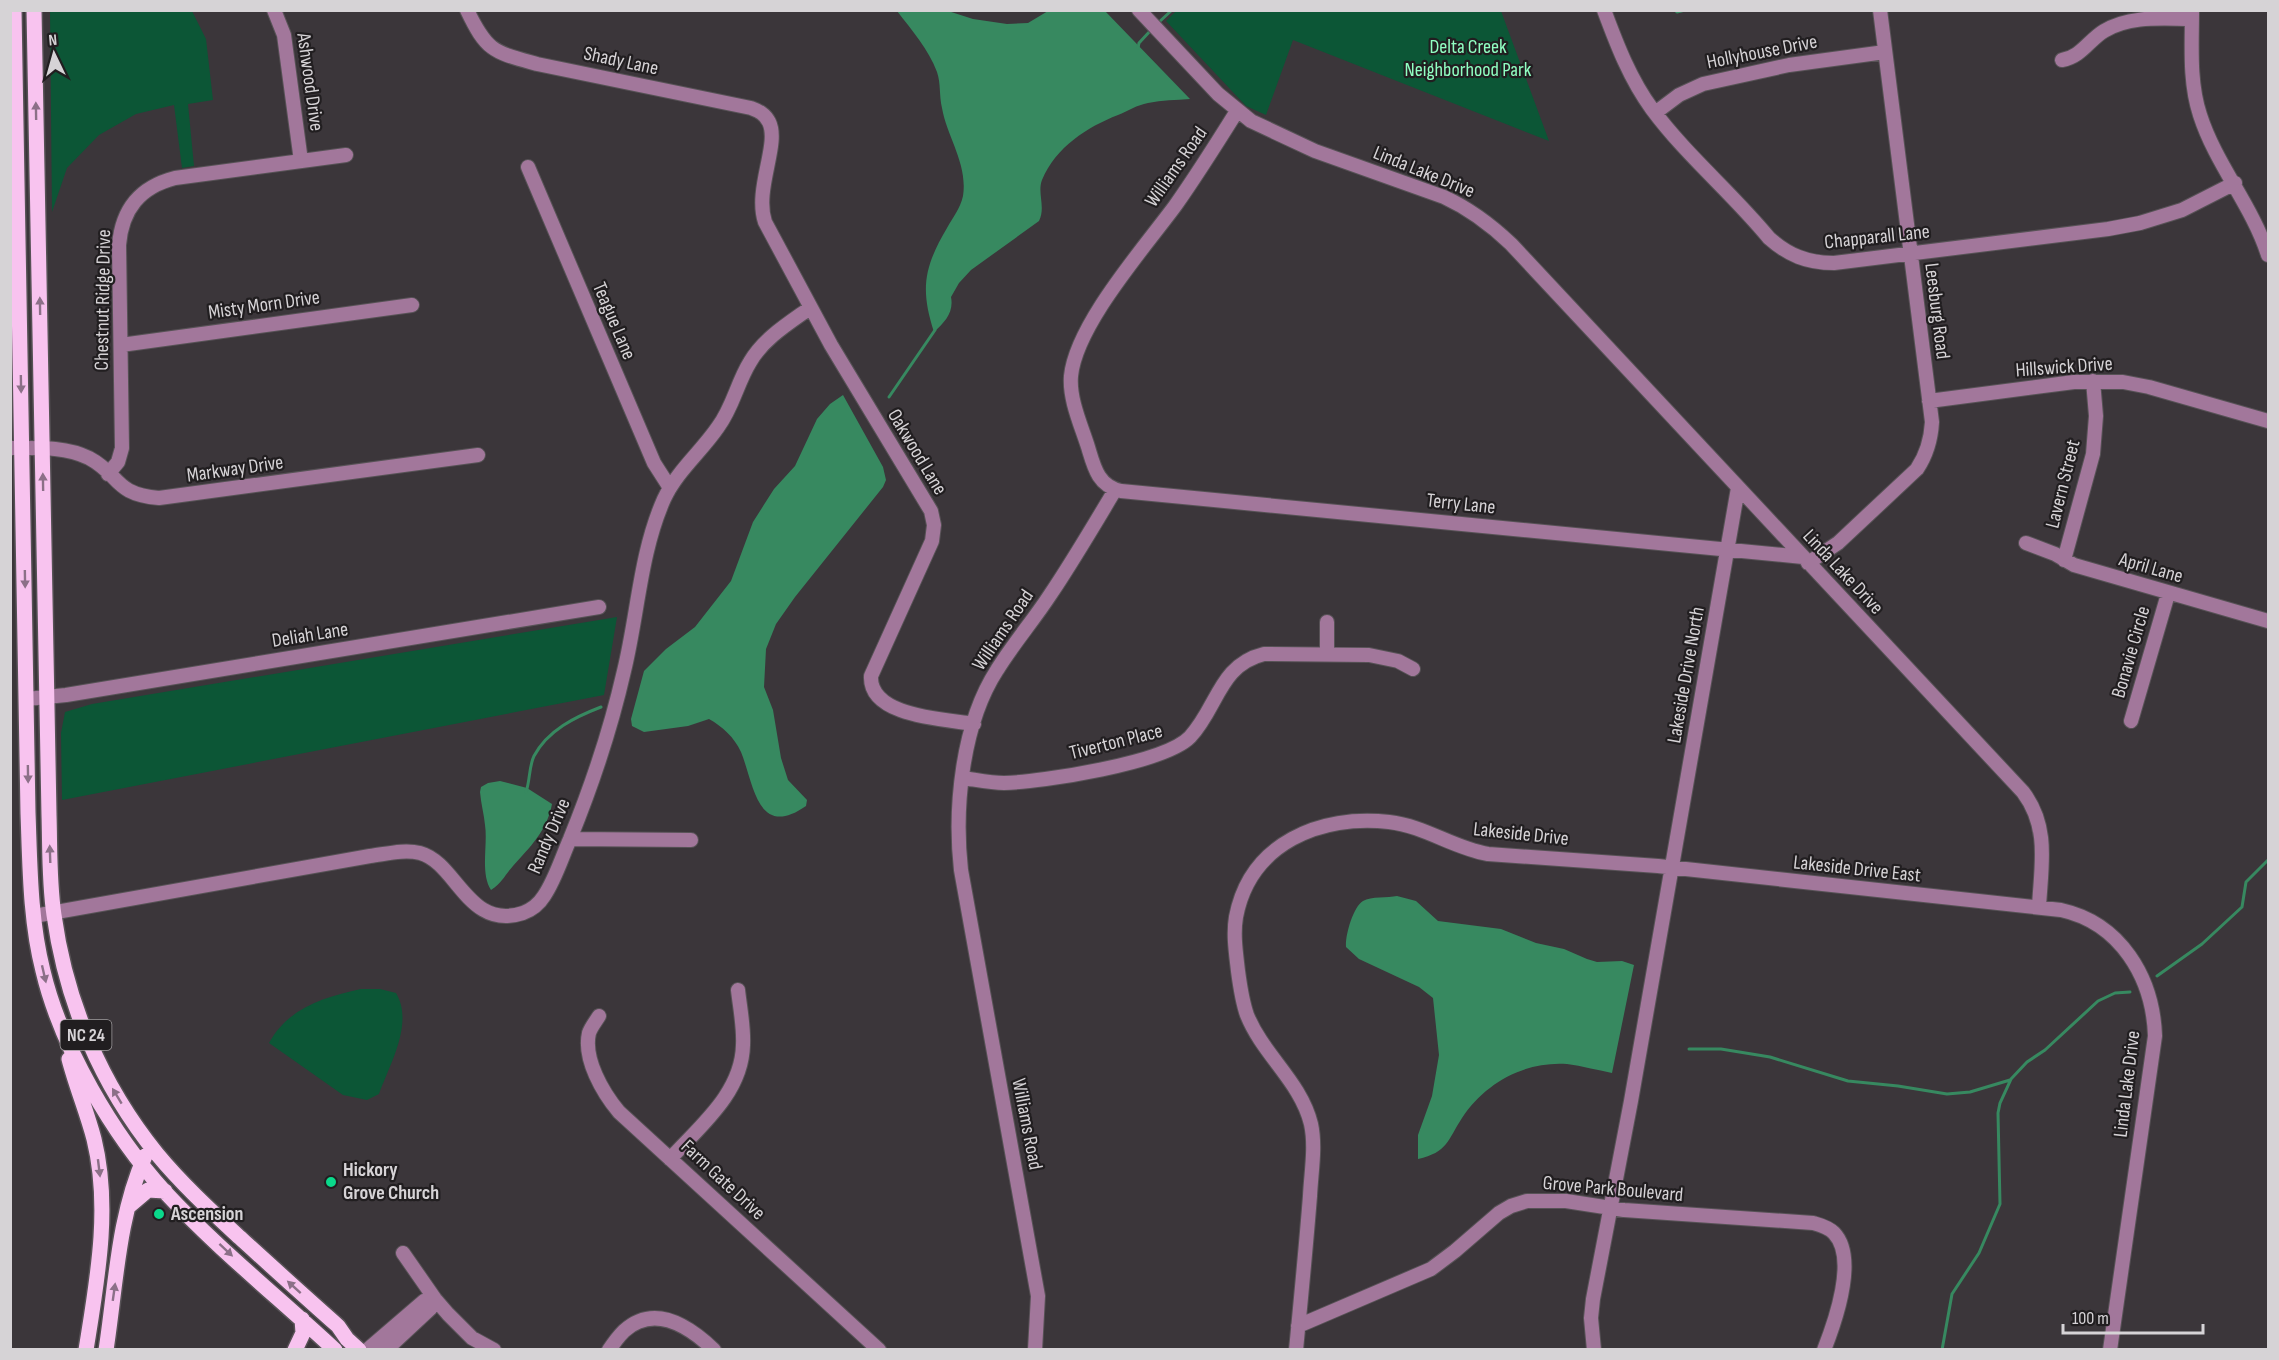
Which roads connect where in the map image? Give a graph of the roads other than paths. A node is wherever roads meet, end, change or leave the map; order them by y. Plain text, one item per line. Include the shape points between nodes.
1 (14, 10) edge
2 (34, 10) edge
3 (274, 10) edge
4 (467, 10) edge
5 (1604, 10) edge
6 (1880, 10) edge
7 (1141, 12) edge
8 (2192, 15) edge
9 (1885, 52) junction
10 (2062, 60) dead end
11 (1237, 111) junction
12 (1655, 113) junction
13 (772, 138) joint
14 (346, 154) dead end
15 (301, 161) junction
16 (528, 166) dead end
17 (2235, 183) junction
18 (1910, 254) junction
19 (2268, 255) edge
20 (412, 305) dead end
21 (810, 308) junction
22 (121, 345) junction
23 (2093, 381) junction
24 (1929, 401) junction
25 (2268, 421) edge
26 (17, 448) edge
27 (43, 448) junction
28 (478, 454) dead end
29 (108, 474) junction
30 (670, 488) junction
31 (1738, 488) junction
32 (1115, 490) junction
33 (2026, 543) dead end
34 (1727, 550) junction
35 (1805, 560) junction
36 (2064, 560) junction
37 (2168, 594) junction
38 (599, 607) dead end
39 (2268, 621) edge
40 (1327, 622) dead end
41 (1327, 654) junction
42 (1413, 669) dead end
43 (47, 697) junction
44 (27, 699) junction
45 (2131, 721) dead end
46 (974, 724) junction
47 (963, 778) junction
48 (570, 839) junction
49 (691, 840) dead end
50 (1671, 868) junction
51 (2039, 907) junction
52 (53, 913) junction
53 (34, 916) junction
54 (738, 990) dead end
55 (599, 1016) dead end
56 (62, 1030) junction
57 (150, 1145) junction
58 (670, 1159) junction
59 (141, 1163) junction
60 (165, 1191) junction
61 (128, 1207) junction
62 (1611, 1208) junction
63 (403, 1253) dead end
64 (435, 1299) junction
65 (302, 1319) junction
66 (1298, 1326) junction
67 (86, 1350) edge
68 (106, 1350) edge
69 (295, 1350) edge
70 (335, 1350) edge
71 (360, 1350) edge
72 (367, 1350) edge
73 (386, 1350) edge
74 (494, 1350) edge
75 (609, 1350) edge
76 (714, 1350) edge
77 (879, 1350) edge
78 (1035, 1350) edge
79 (1296, 1350) edge
80 (1594, 1350) edge
81 (1824, 1350) edge
82 (2110, 1350) edge

1 -> 26 main road, NC 24
27 -> 2 main road, NC 24
3 - 15 street, Ashwood Drive via 284,35
4 - 13 street, Shady Lane via 483,41 502,55 751,108 768,120
5 - 12 street, Chapparall Lane via 1624,61
6 - 9 street, Leesburg Road
7 - 11 street, Linda Lake Drive
8 - 10 street via 2115,26 2099,34 2075,56
8 - 17 street via 2192,64 2198,107 2211,141
9 - 12 street, Hollyhouse Drive via 1789,65 1703,84
9 - 18 street, Leesburg Road
11 - 31 street, Linda Lake Drive via 1264,129 1474,212 1511,244
11 - 32 street, Williams Road via 1195,179 1104,302 1073,364 1072,392 1095,467 1104,484
12 - 18 street, Chapparall Lane via 1769,238 1791,255 1834,263
13 - 21 street, Oakwood Lane via 762,192 764,216
14 - 15 street, Chestnut Ridge Drive
15 - 22 street, Chestnut Ridge Drive via 175,178 156,184 134,201 123,219 118,245
16 - 30 street, Teague Lane via 654,463
17 - 18 street, Chapparall Lane via 2182,210 2140,223
17 - 19 street
18 - 24 street, Leesburg Road
20 - 22 street, Misty Morn Drive
21 - 30 street, Randy Drive via 758,350 746,368 728,413
21 - 46 street, Oakwood Lane via 933,519 932,541 872,676 873,690 891,707
22 - 29 street, Chestnut Ridge Drive via 122,448 118,462
23 - 24 street, Hillswick Drive
23 - 25 street, Hillswick Drive via 2149,387
23 - 36 street, Lavern Street via 2094,454
24 - 35 street, Leesburg Road via 1932,436 1917,469 1838,543
26 - 27 street, Markway Drive
26 -> 44 main road, NC 24
27 - 29 street, Markway Drive via 79,454
43 -> 27 main road, NC 24
28 - 29 street, Markway Drive via 166,498 133,494
30 - 48 street, Randy Drive via 649,544 612,718
31 - 34 street, Lakeside Drive North
31 - 35 street, Linda Lake Drive
32 - 34 street, Terry Lane
32 - 46 street, Williams Road via 1056,586 996,670
33 - 36 street, April Lane
34 - 35 street, Terry Lane
34 - 50 street, Lakeside Drive North
35 - 51 street, Linda Lake Drive via 2032,804 2038,816 2042,846
36 - 37 street, April Lane
37 - 39 street, April Lane
37 - 45 street, Bonavie Circle
38 - 43 street, Deliah Lane
40 - 41 street
41 - 42 street, Tiverton Place via 1385,657
41 - 47 street, Tiverton Place via 1272,654 1247,660 1230,674 1198,727 1166,752 1099,769 1026,781
43 - 44 street, Deliah Lane
52 -> 43 main road, NC 24
44 -> 53 main road, NC 24
46 - 47 street, Williams Road
47 - 78 street, Williams Road via 958,828 961,870 1038,1296
48 - 49 street
48 - 52 street, Randy Drive via 542,899 514,915 481,908 435,860 410,852
50 - 51 street, Lakeside Drive East
50 - 62 street
50 - 66 street, Lakeside Drive via 1488,854 1413,827 1367,821 1326,825 1302,833 1259,868 1236,916 1235,948 1252,1028 1298,1092 1311,1126 1313,1148
51 - 82 street, Linda Lake Drive via 2085,917 2107,930 2134,962 2152,1007 2154,1055
52 - 53 street, Randy Drive
57 -> 52 main road, NC 24 via 105,1076 83,1029
53 -> 56 main road, NC 24 via 42,970
54 - 58 street via 743,1046 737,1077 726,1097
55 - 58 street, Farm Gate Drive via 589,1038 597,1078 619,1112
56 - 59 main road, NC 24 via 97,1098
56 -> 67 main road via 94,1139 102,1189 100,1254
57 - 59 main road
71 -> 57 main road, NC 24 via 197,1198
58 - 77 street, Farm Gate Drive
59 - 60 main road, NC 24
59 - 61 main road
60 - 61 main road via 148,1190
60 -> 65 main road, NC 24
68 -> 61 main road
62 - 66 street, Grove Park Boulevard via 1544,1200 1517,1204 1499,1213 1431,1269
62 - 80 street via 1592,1309
62 - 81 street, Grove Park Boulevard via 1813,1223 1833,1232 1842,1247 1844,1279
63 - 64 street
64 - 72 street via 424,1301
64 - 73 street via 430,1309
64 - 74 street via 472,1338
65 - 69 main road via 303,1333
65 - 70 main road, NC 24
66 - 79 street, Lakeside Drive
75 - 76 street via 629,1328 658,1319 683,1324

